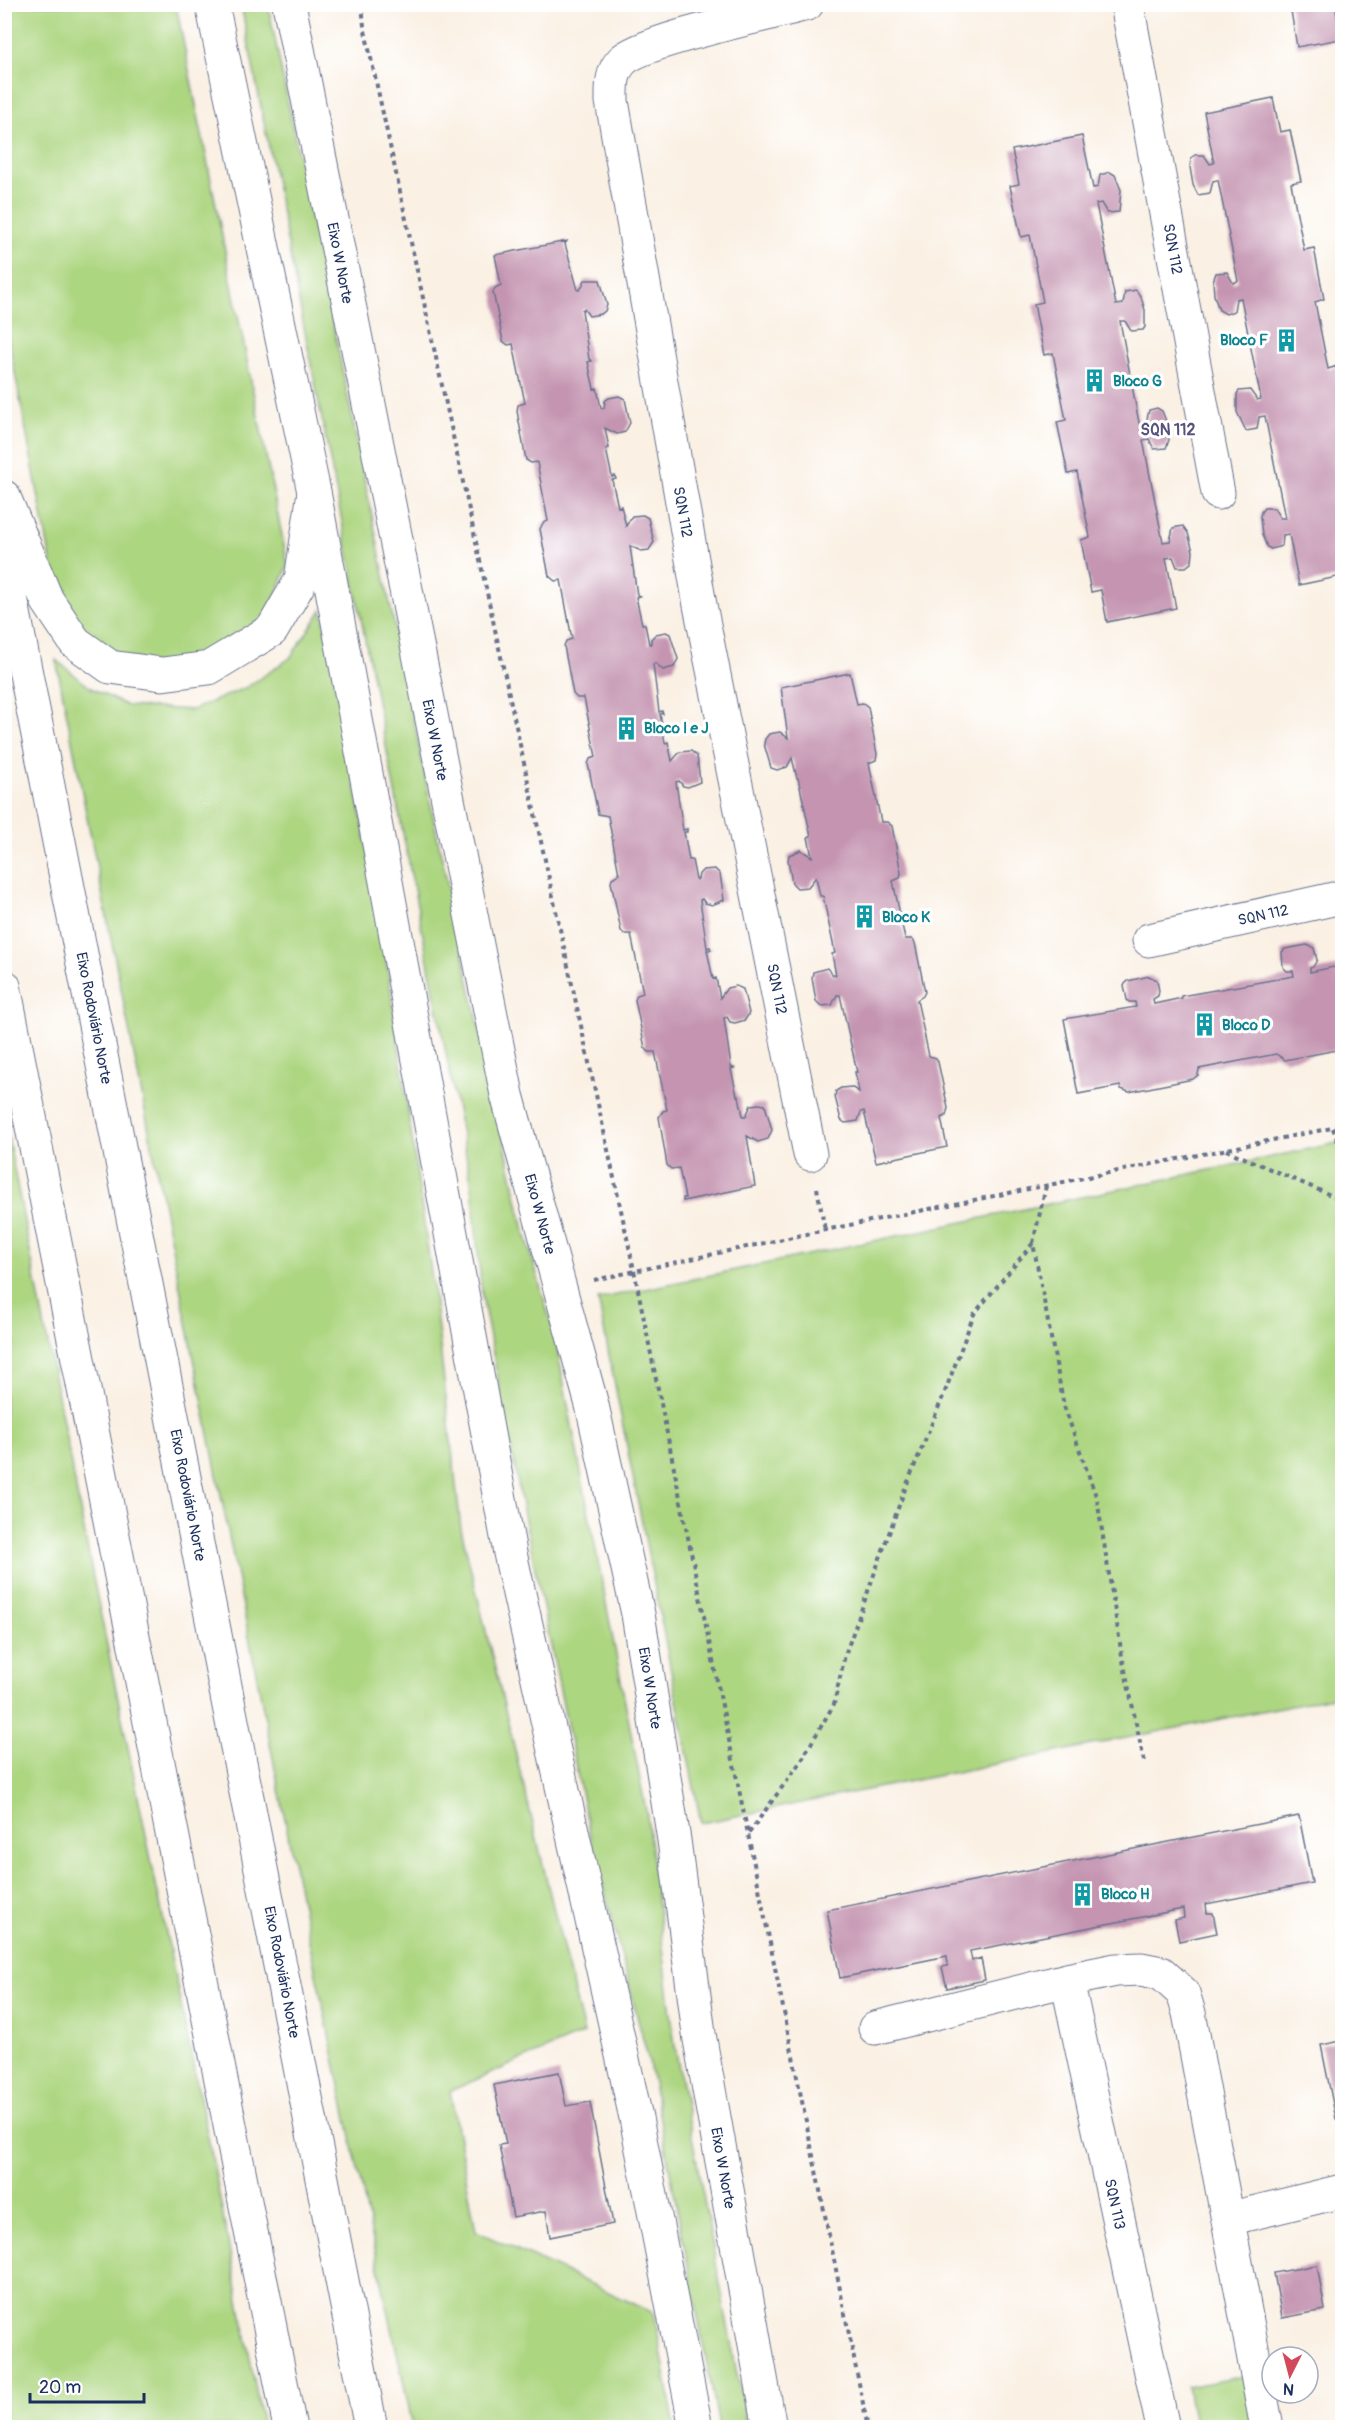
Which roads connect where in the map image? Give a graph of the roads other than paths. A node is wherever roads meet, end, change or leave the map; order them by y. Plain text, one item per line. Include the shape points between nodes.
1 (212, 4) edge
2 (807, 4) edge
3 (1127, 4) edge
4 (292, 9) edge
5 (314, 492) junction
6 (1218, 493) dead end
7 (4, 497) edge
8 (4, 562) edge
9 (1342, 897) edge
10 (1149, 940) dead end
11 (4, 986) edge
12 (810, 1154) road end
13 (1067, 1980) junction
14 (875, 2028) dead end
15 (1342, 2191) edge
16 (1228, 2218) junction
17 (290, 2427) edge
18 (371, 2427) edge
19 (696, 2427) edge
20 (770, 2427) edge
21 (1163, 2427) edge
22 (1267, 2427) edge

1 - 5 main road
2 - 12 main road, SQN 112 via 639,51 622,61 614,74 612,101 700,605
3 - 6 main road, SQN 112
4 - 20 main road, Eixo W Norte via 507,1095 592,1405 638,1614 674,1840 699,2034
5 - 7 main road via 301,580 272,630 209,668 162,674 110,667 75,642 47,600
5 - 19 main road via 510,1553 636,2118
8 - 18 main road, Eixo Rodoviário Norte
9 - 10 main road, SQN 112
11 - 17 main road
13 - 14 main road
13 - 16 main road via 1141,1969 1161,1973 1183,1993
13 - 21 main road, SQN 113
15 - 16 main road
16 - 22 main road

